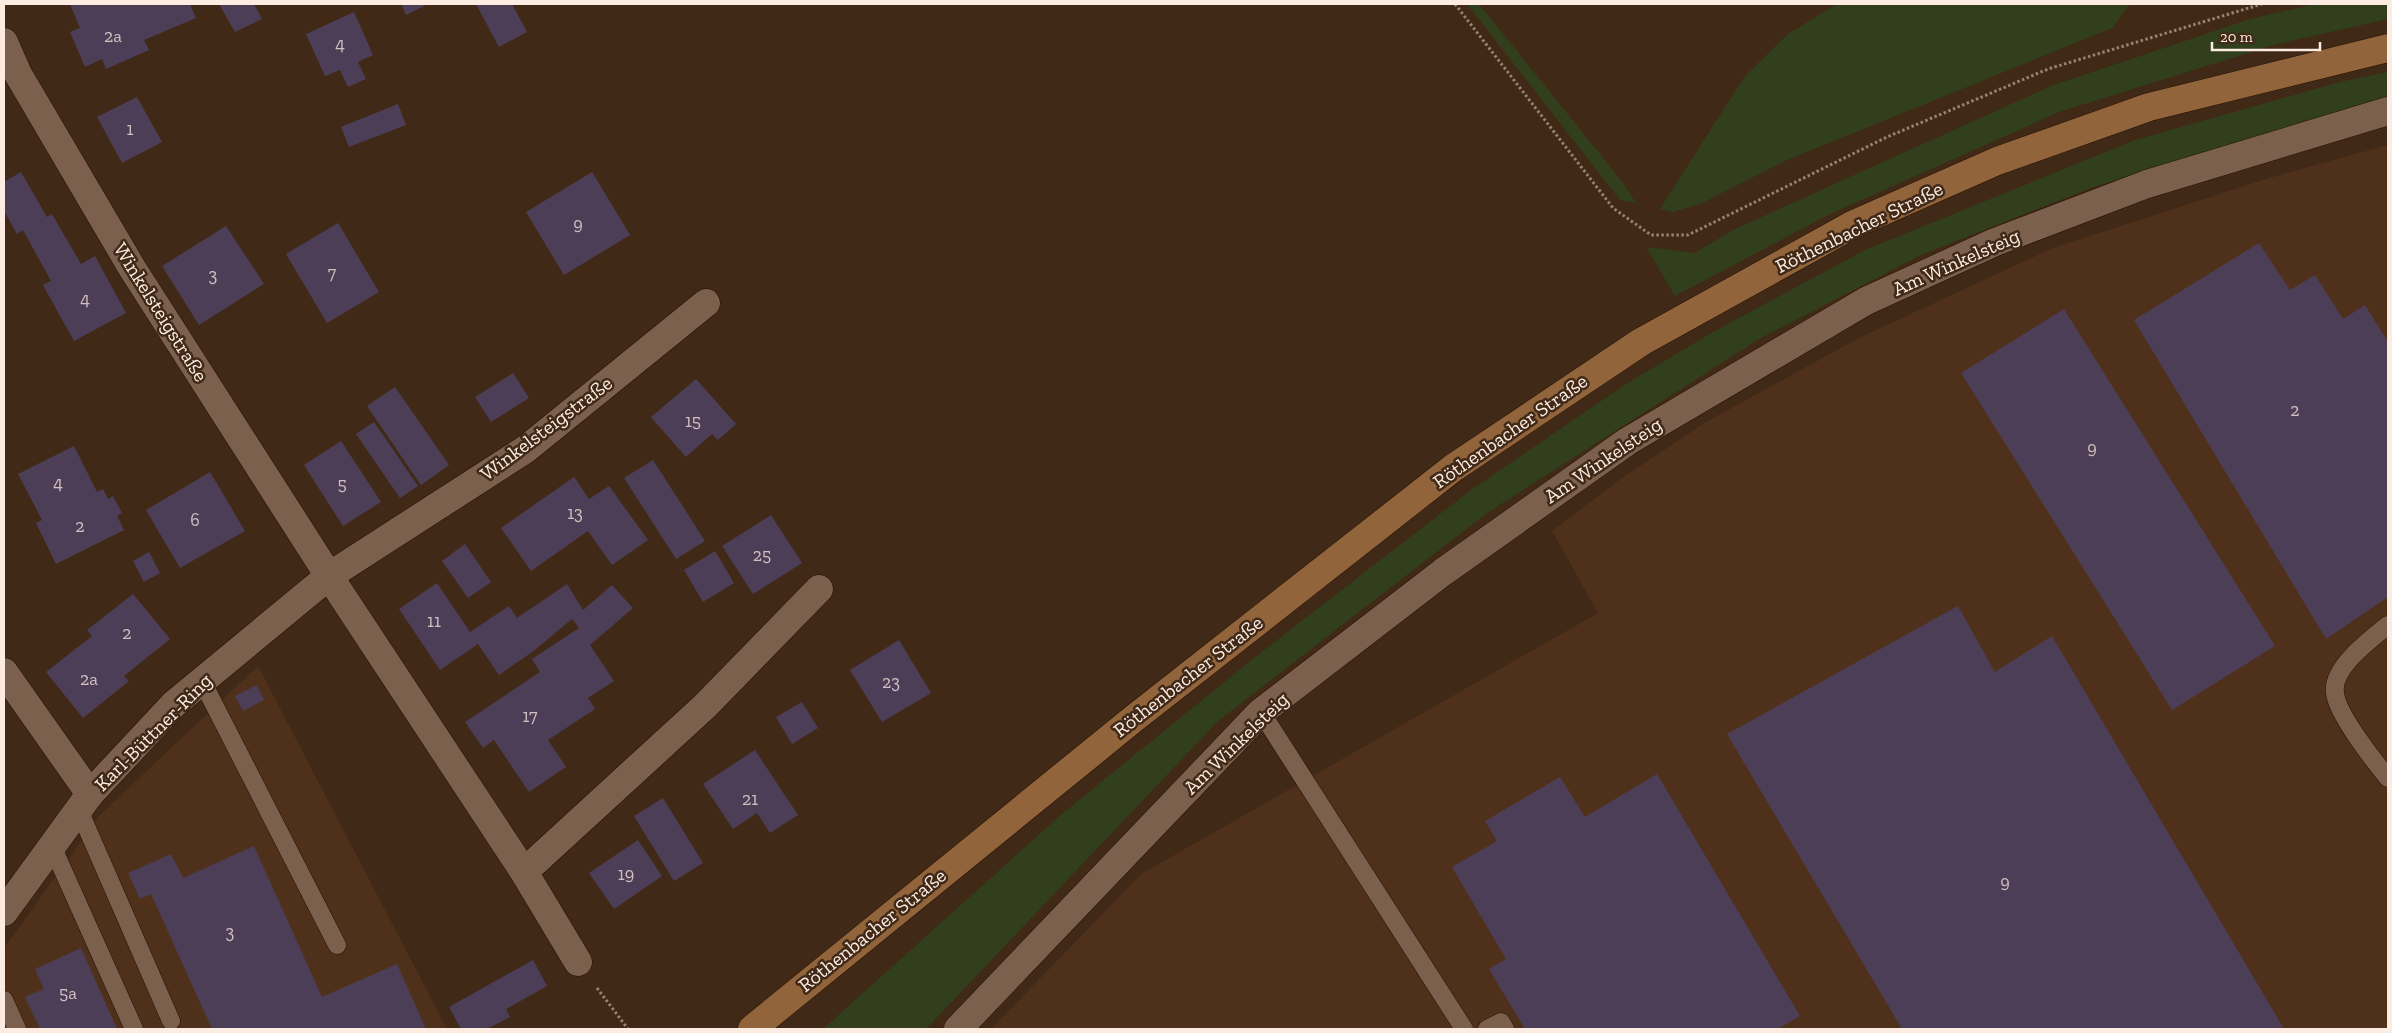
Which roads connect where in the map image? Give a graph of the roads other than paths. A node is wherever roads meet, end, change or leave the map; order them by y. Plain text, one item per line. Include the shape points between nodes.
1 (4, 42) edge
2 (2388, 48) edge
3 (2388, 111) edge
4 (706, 303) dead end
5 (328, 576) junction
6 (819, 589) dead end
7 (2388, 625) edge
8 (4, 672) edge
9 (202, 681) junction
10 (1261, 712) junction
11 (2388, 778) edge
12 (84, 802) junction
13 (52, 846) junction
14 (524, 872) junction
15 (4, 912) edge
16 (337, 945) dead end
17 (578, 962) road end
18 (4, 1000) edge
19 (171, 1021) dead end
20 (17, 1029) edge
21 (134, 1029) edge
22 (752, 1029) edge
23 (958, 1029) edge
24 (1464, 1029) edge
25 (1487, 1029) edge
26 (1505, 1029) edge

1 - 5 street, Winkelsteigstraße via 18,74 132,268
2 - 22 main road, Röthenbacher Straße via 2149,107 1997,161 1854,224 1641,342 1453,468 1086,757
3 - 10 street, Am Winkelsteig via 2147,184 1995,242 1866,301 1604,456 1443,572
4 - 5 street, Winkelsteigstraße via 526,449
5 - 9 street, Karl-Büttner-Ring
5 - 14 street, Winkelsteigstraße
6 - 14 street via 705,706
7 - 11 lane via 2354,653 2339,675 2334,692 2341,709
8 - 12 street
9 - 12 street, Karl-Büttner-Ring via 174,704
9 - 16 lane
10 - 23 street, Am Winkelsteig
10 - 24 lane
12 - 13 street, Karl-Büttner-Ring
12 - 19 lane
13 - 15 street, Karl-Büttner-Ring
13 - 21 lane
14 - 17 street, Winkelsteigstraße
18 - 20 lane
25 - 26 lane via 1501,1022

